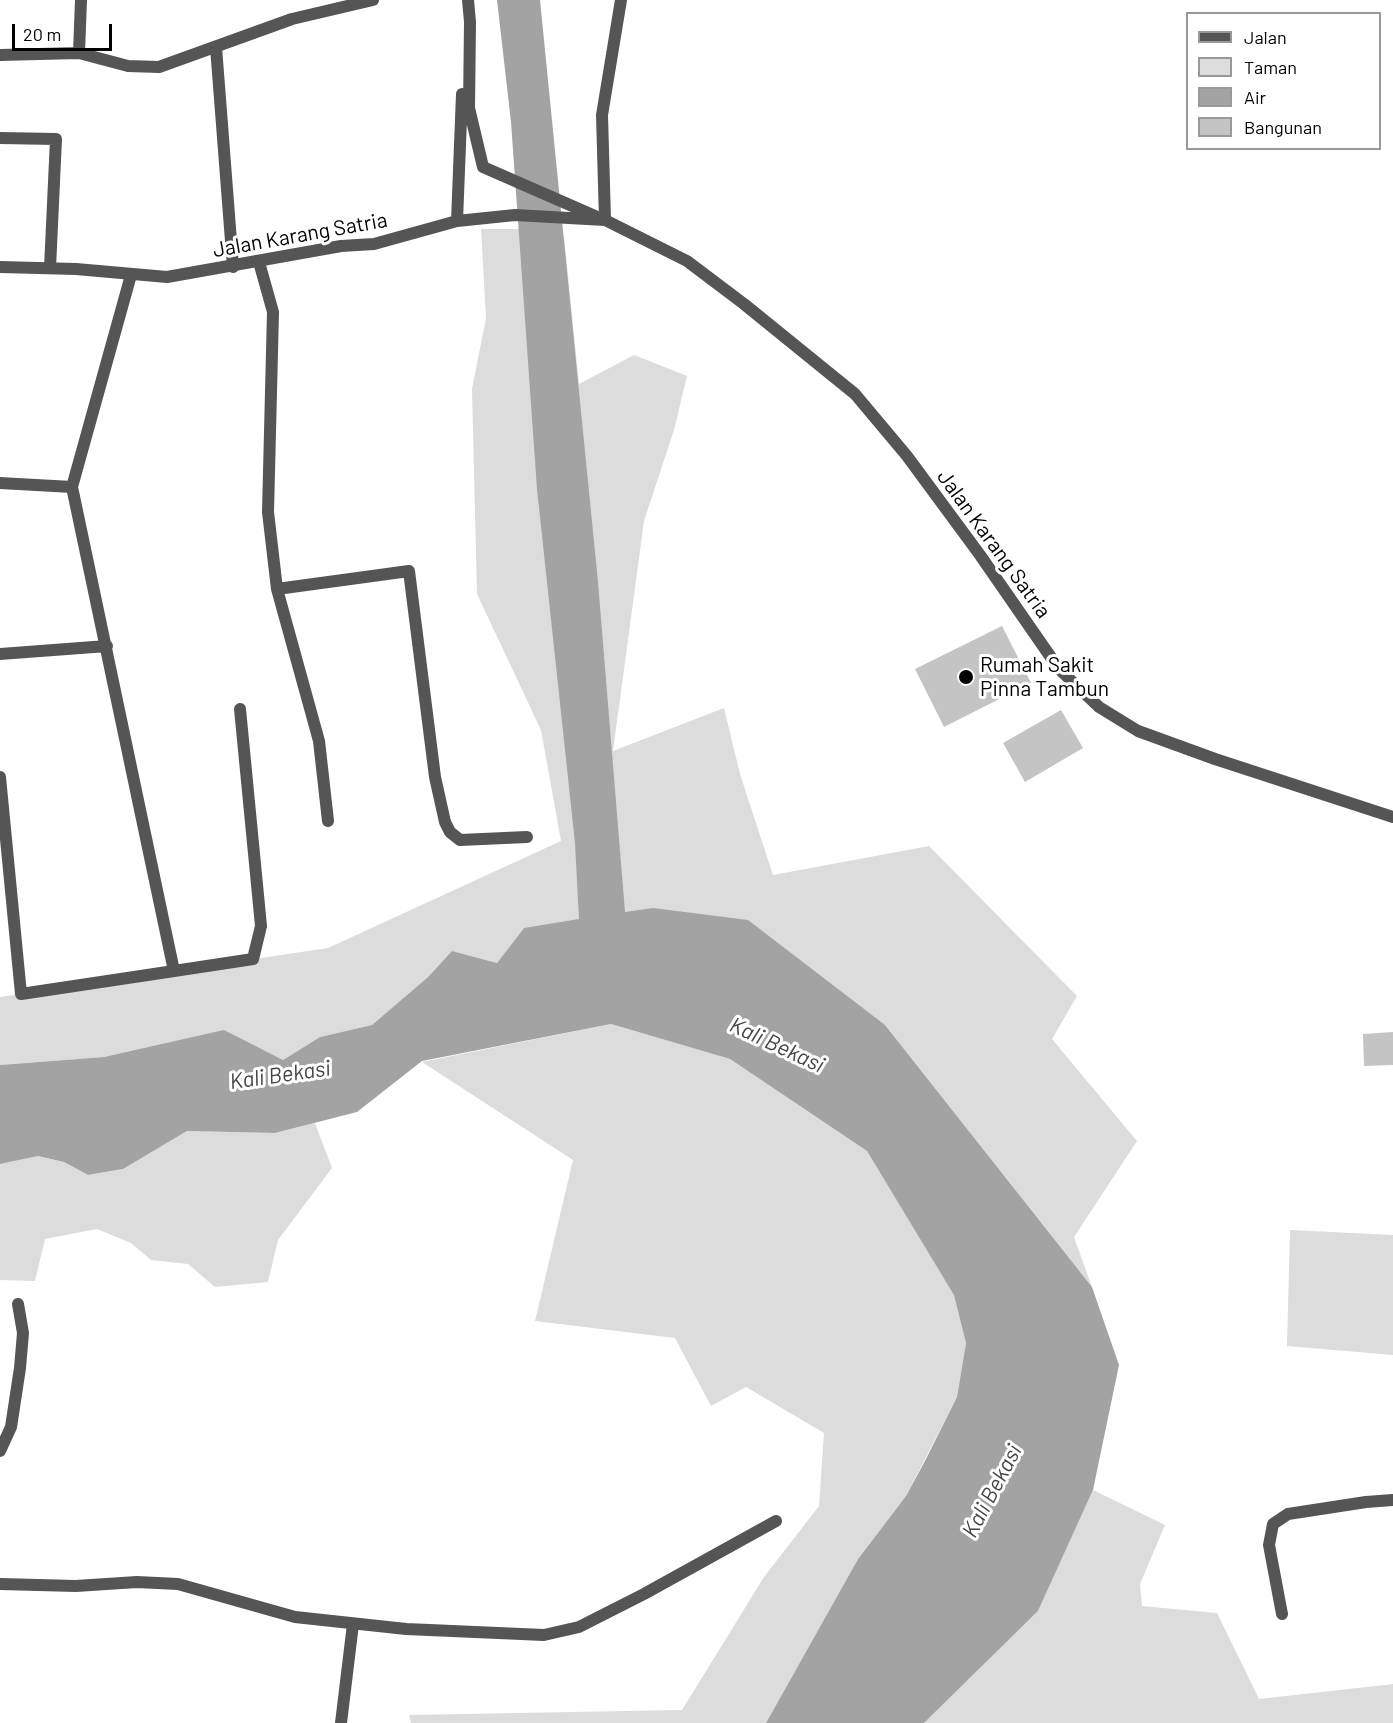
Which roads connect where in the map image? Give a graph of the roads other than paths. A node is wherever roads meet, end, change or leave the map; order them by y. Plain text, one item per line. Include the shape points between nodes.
1 (81, 0) edge
2 (373, 0) edge
3 (466, 0) edge
4 (621, 0) edge
5 (216, 47) junction
6 (79, 53) junction
7 (0, 55) edge
8 (0, 138) edge
9 (605, 220) junction
10 (458, 221) junction
11 (259, 262) junction
12 (0, 267) edge
13 (233, 267) junction
14 (50, 268) junction
15 (131, 275) junction
16 (0, 483) edge
17 (72, 487) junction
18 (277, 589) junction
19 (106, 646) junction
20 (0, 654) edge
21 (240, 709) dead end
22 (0, 777) edge
23 (1393, 818) edge
24 (328, 821) dead end
25 (527, 837) dead end
26 (174, 971) junction
27 (18, 1304) dead end
28 (0, 1451) edge
29 (1393, 1500) edge
30 (776, 1521) dead end
31 (0, 1584) edge
32 (1282, 1614) dead end
33 (353, 1624) junction
34 (341, 1723) edge

1 - 6 street
2 - 5 street via 292,19
3 - 9 street via 470,22 470,108 483,167
3 - 10 street
4 - 9 street via 602,115
5 - 6 street via 159,67 128,66
5 - 13 street
6 - 7 street
8 - 14 street via 56,139
9 - 10 street, Jalan Karang Satria via 515,215
9 - 23 street, Jalan Karang Satria via 687,261 855,394 907,456 1059,669 1099,707 1138,730
10 - 11 street, Jalan Karang Satria via 374,244 341,246
11 - 13 street, Jalan Karang Satria
11 - 18 street via 273,312 268,512
12 - 14 street, Jalan Karang Satria
13 - 15 street, Jalan Karang Satria via 167,277
14 - 15 street, Jalan Karang Satria
15 - 17 street
16 - 17 street
17 - 19 street
18 - 24 street via 319,741
18 - 25 street via 409,571 435,777 450,832 460,840
19 - 20 street
19 - 26 street
21 - 26 street via 261,926 253,959
22 - 26 street via 21,994
27 - 28 street via 23,1333 21,1368 11,1427
29 - 32 street via 1288,1514 1273,1524 1269,1545
30 - 33 street via 644,1594 569,1630 544,1635
31 - 33 street via 178,1584 295,1617
33 - 34 street

